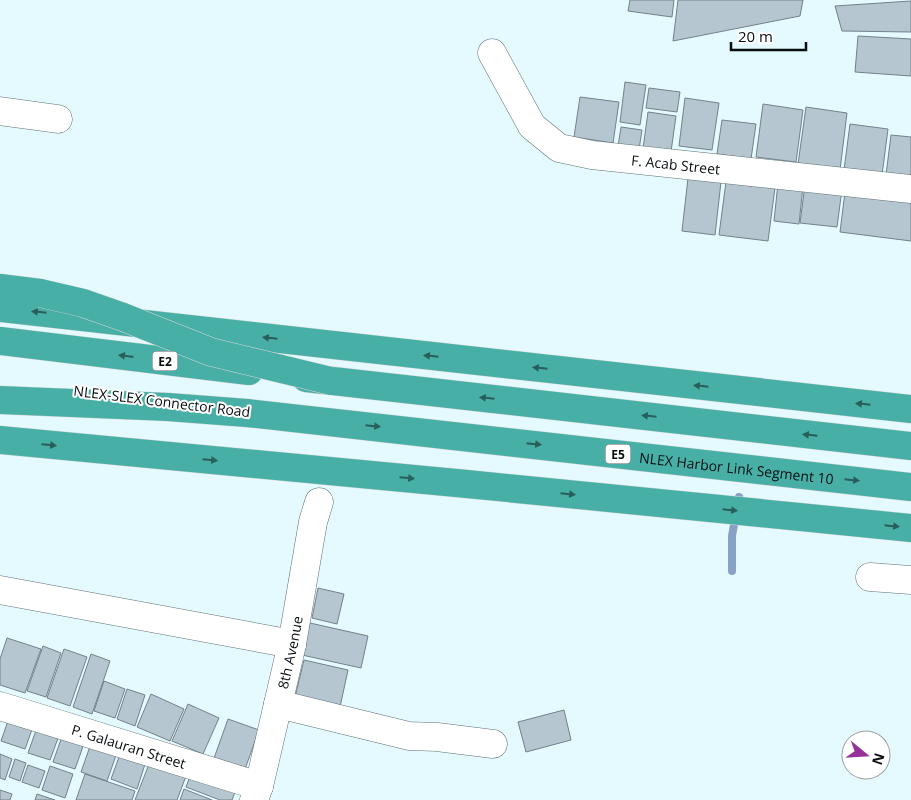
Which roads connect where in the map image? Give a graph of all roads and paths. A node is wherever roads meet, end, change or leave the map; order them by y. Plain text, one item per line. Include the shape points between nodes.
1 (492, 53) dead end
2 (0, 111) edge
3 (58, 119) dead end
4 (911, 189) edge
5 (0, 288) edge
6 (0, 308) edge
7 (0, 341) edge
8 (0, 381) edge
9 (331, 381) junction
10 (0, 400) edge
11 (911, 409) edge
12 (324, 421) junction
13 (0, 440) edge
14 (911, 446) edge
15 (911, 487) edge
16 (319, 502) dead end
17 (911, 528) edge
18 (870, 577) dead end
19 (911, 580) edge
20 (0, 590) edge
21 (292, 644) junction
22 (278, 704) junction
23 (0, 706) edge
24 (493, 744) dead end
25 (256, 793) edge

1 - 4 street, F. Acab Street via 532,126 559,148 592,155
2 - 3 street
5 - 9 highway, bridge via 84,303 211,352
11 -> 6 highway
9 -> 7 highway, E2, bridge
8 - 12 highway, NLEX-SLEX Connector Road
14 -> 9 highway
10 - 12 highway via 168,407
12 -> 15 highway, NLEX Harbor Link Segment 10 / E5
13 -> 17 highway
16 - 21 street, 8th Avenue
18 - 19 street
20 - 21 street
21 - 22 street, 8th Avenue
22 - 24 street via 409,736
22 - 25 street, 8th Avenue
23 - 25 street, P. Galauran Street

